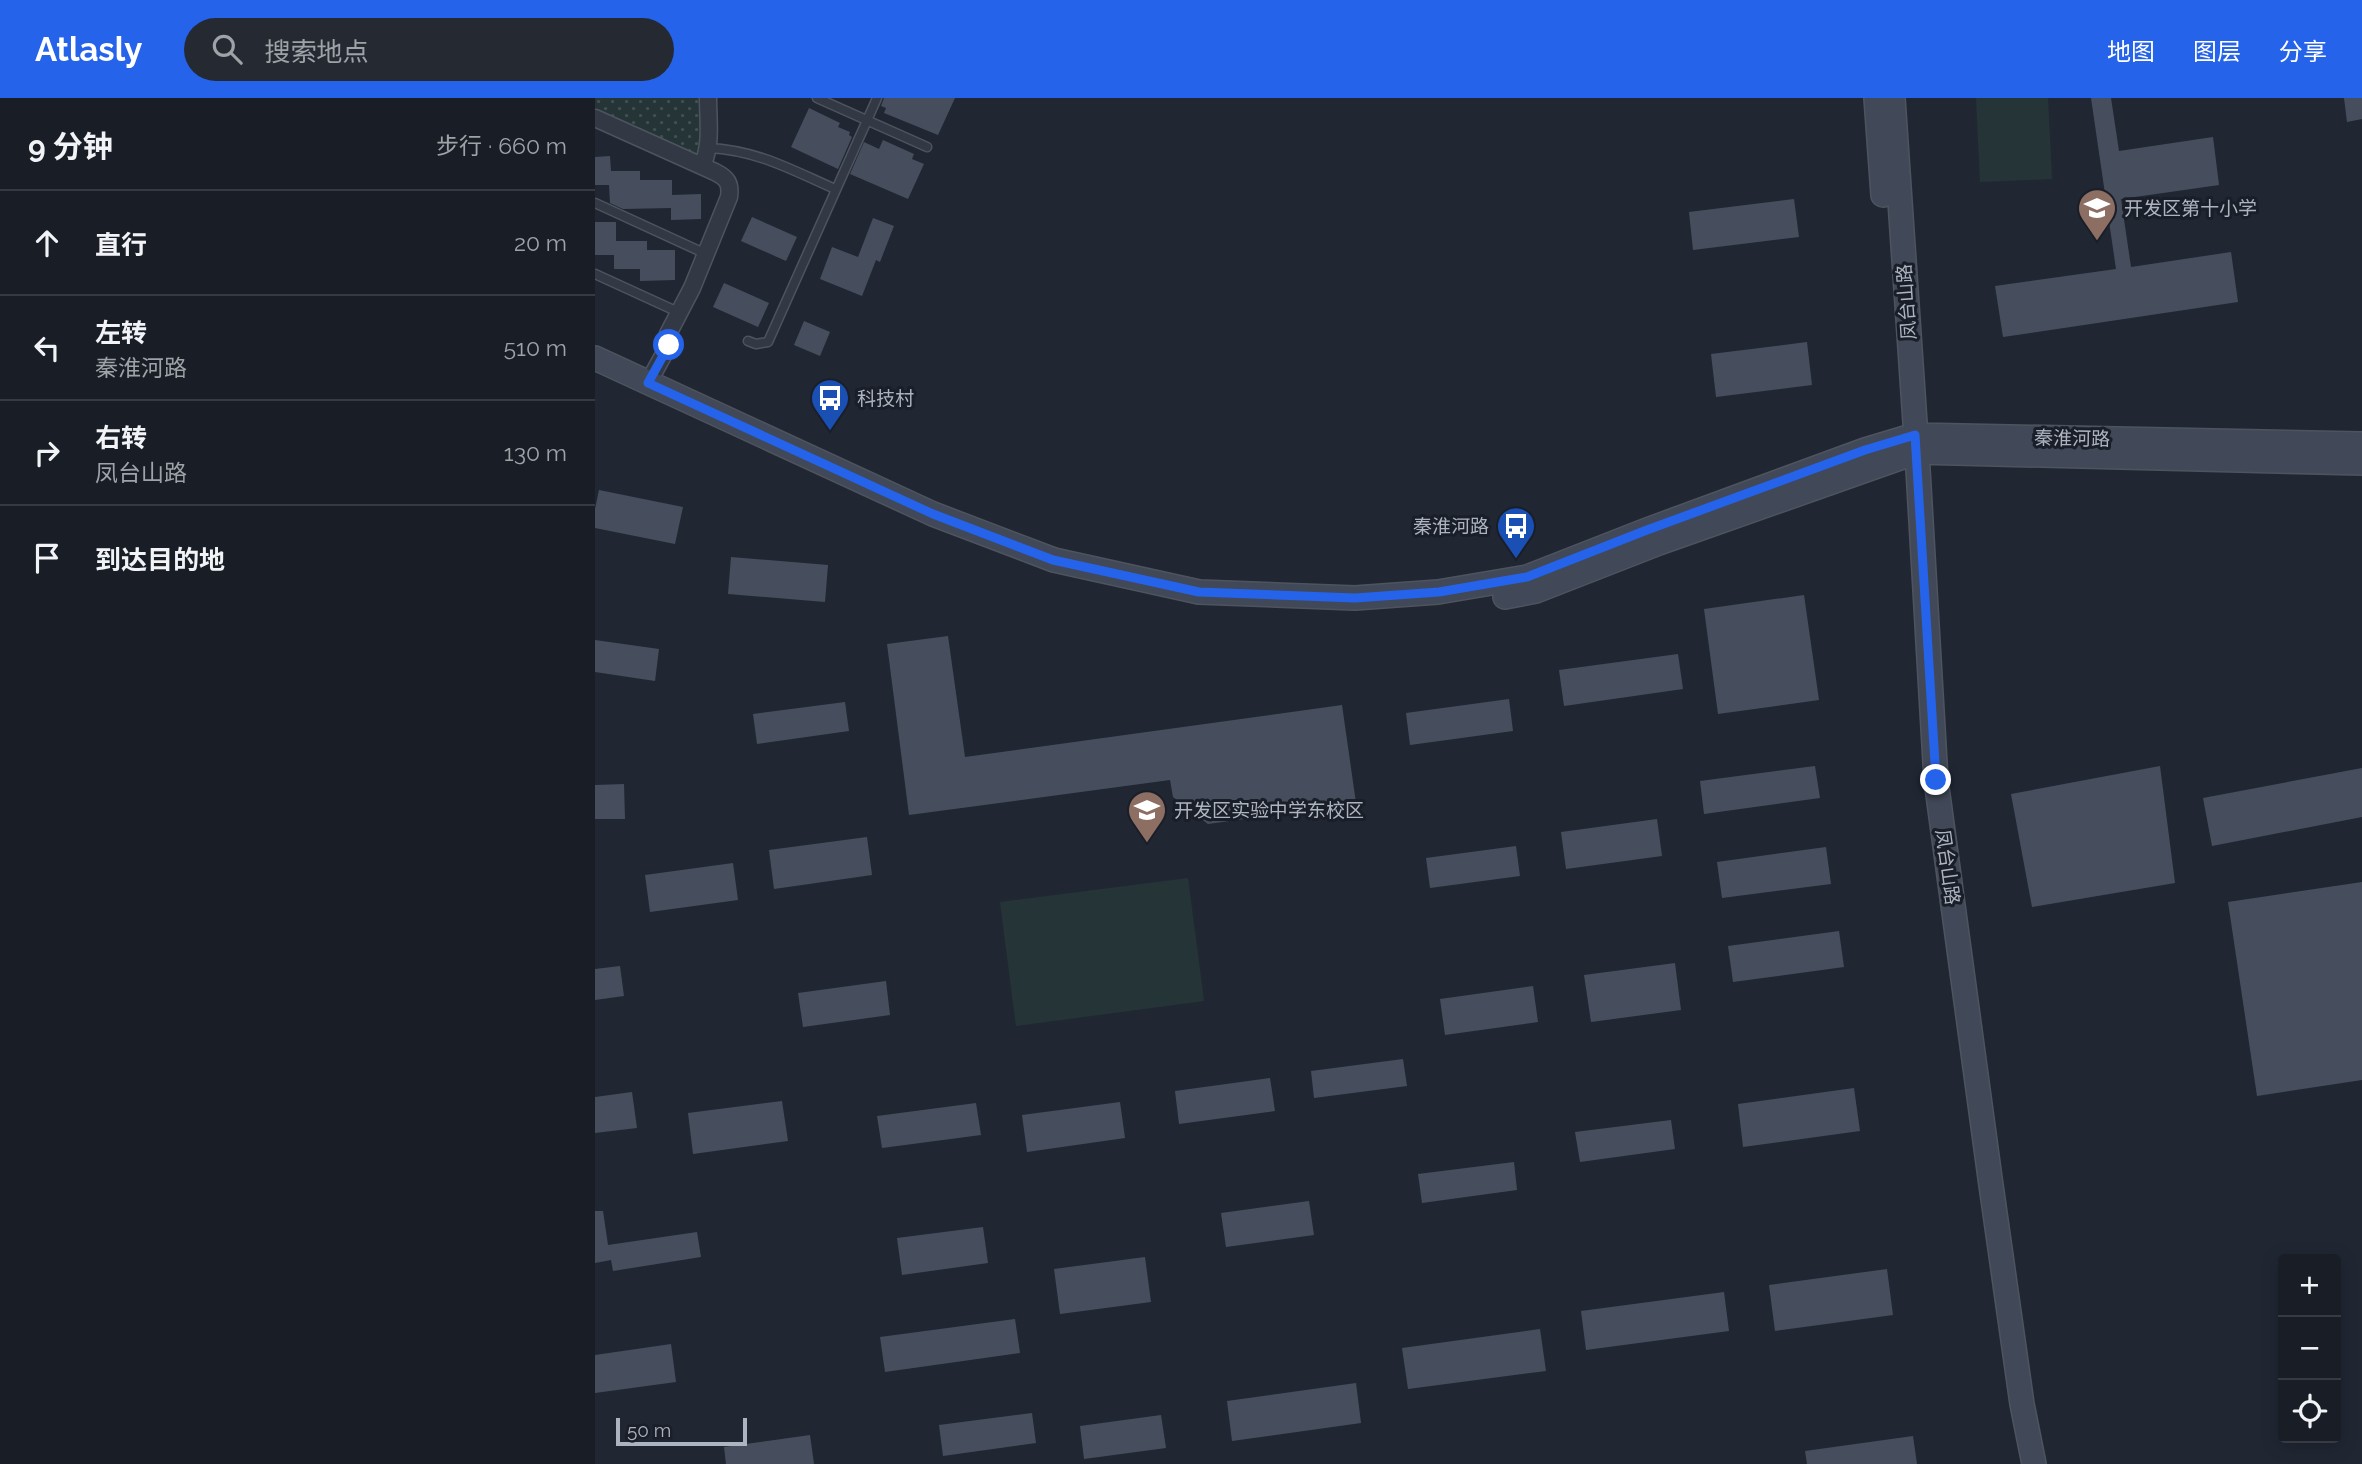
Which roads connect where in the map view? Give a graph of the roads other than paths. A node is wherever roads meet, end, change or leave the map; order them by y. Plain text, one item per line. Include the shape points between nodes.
1 (708, 98) edge
2 (817, 98) edge
3 (877, 98) edge
4 (1877, 98) edge
5 (1893, 98) edge
6 (595, 118) edge
7 (866, 121) junction
8 (927, 147) dead end
9 (708, 148) junction
10 (702, 166) junction
11 (835, 189) junction
12 (595, 203) edge
13 (706, 254) junction
14 (595, 274) edge
15 (678, 312) junction
16 (748, 341) dead end
17 (595, 358) edge
18 (595, 375) edge
19 (648, 383) junction
20 (2362, 444) edge
21 (1909, 446) junction
22 (2362, 463) edge
23 (2018, 1464) edge
24 (2034, 1464) edge

1 - 9 street
2 - 7 lane
3 - 7 lane
4 - 21 main road, 凤台山路
5 - 21 main road, 凤台山路
6 - 10 street
7 - 8 lane
7 - 11 lane
9 - 10 street
9 - 11 lane via 758,155
10 - 13 street via 726,178 730,188
11 - 16 lane via 768,342
12 - 13 lane
13 - 15 street
14 - 15 lane
15 - 19 street via 668,334 669,345
17 - 19 main road, 秦淮河路
18 - 21 main road, 秦淮河路 via 937,532 1048,574 1197,607 1357,613 1444,607 1536,591
19 - 21 main road, 秦淮河路 via 933,514 1053,560 1199,592 1355,598 1439,592 1527,577 1659,525
20 - 21 main road, 秦淮河路
21 - 22 main road, 秦淮河路
21 - 23 main road, 凤台山路 via 1921,781
21 - 24 main road, 凤台山路 via 1936,780

